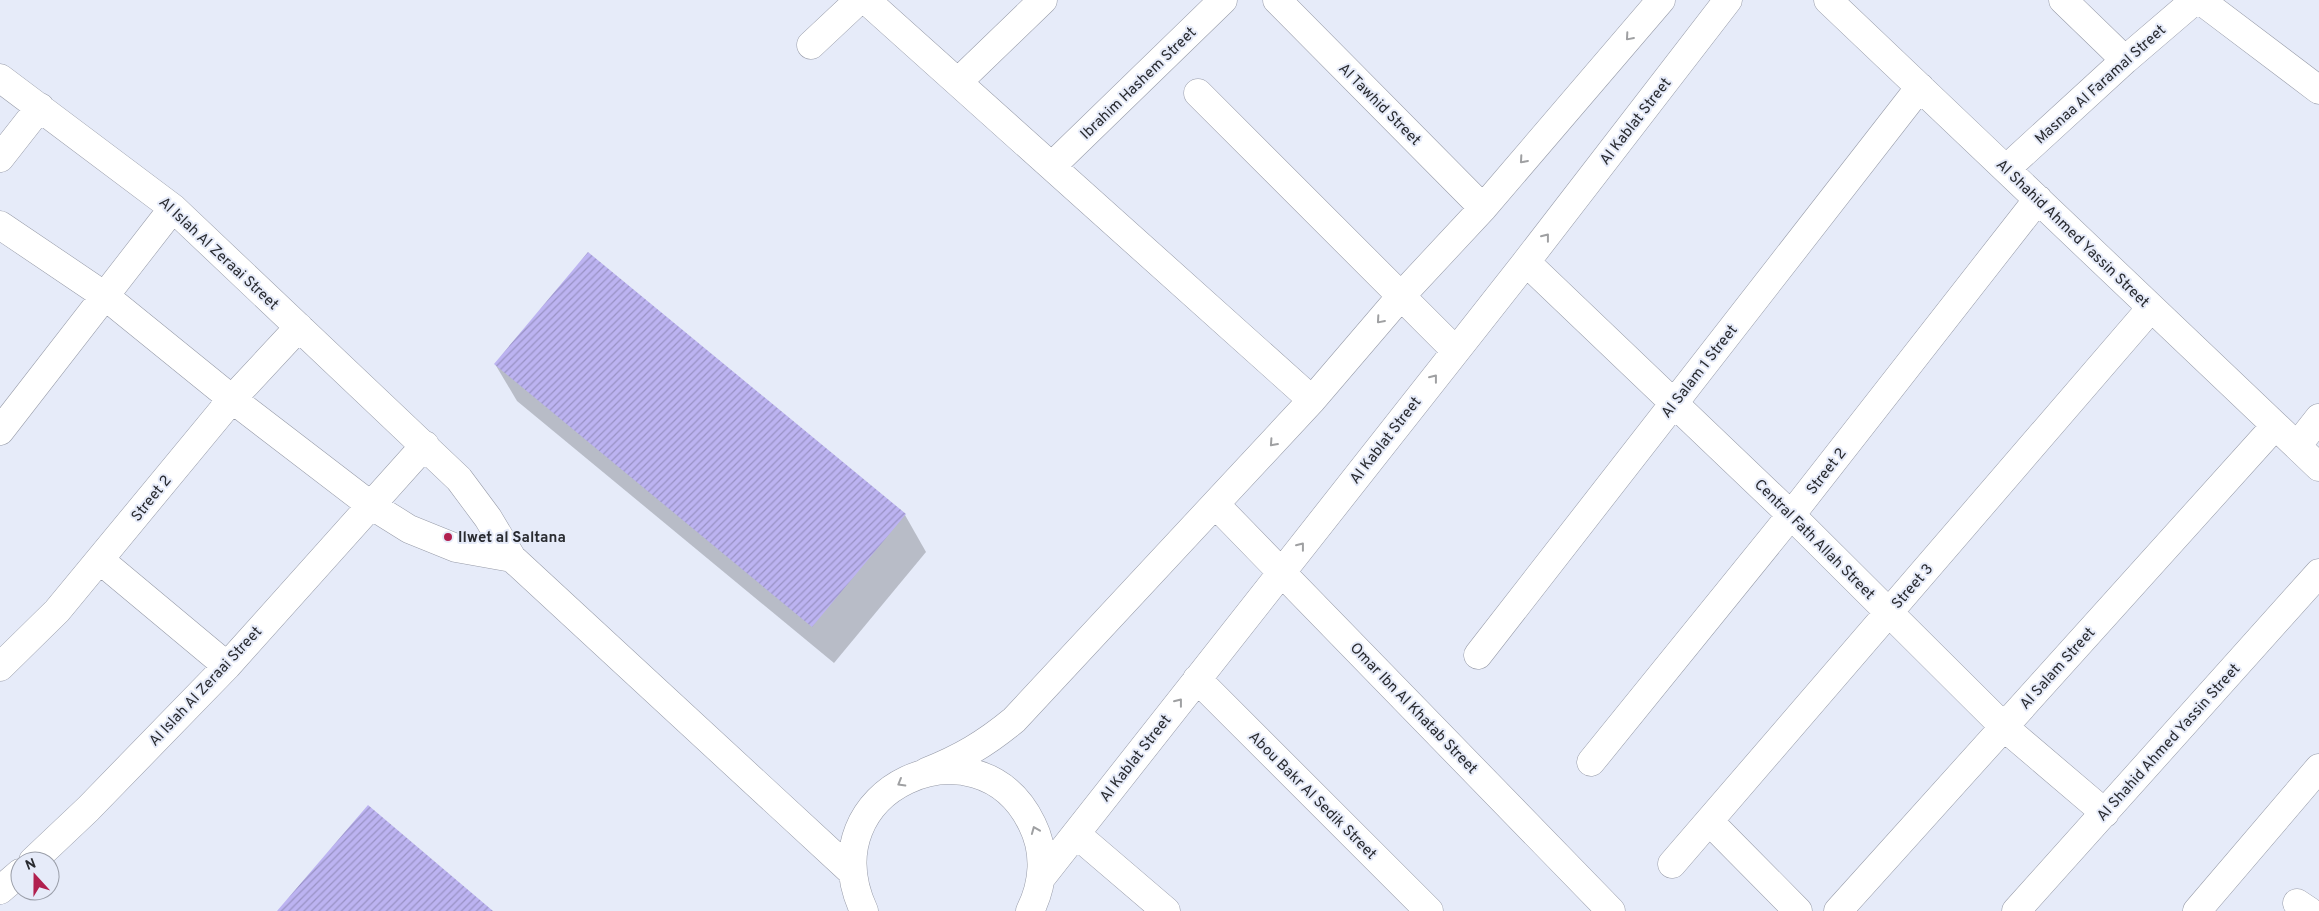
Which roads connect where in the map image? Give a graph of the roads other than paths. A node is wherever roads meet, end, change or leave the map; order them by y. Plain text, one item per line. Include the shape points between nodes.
1 (859, 0) edge
2 (866, 0) edge
3 (1043, 0) edge
4 (1223, 0) edge
5 (1277, 0) edge
6 (1661, 0) edge
7 (1728, 0) edge
8 (1828, 0) edge
9 (2063, 0) edge
10 (2195, 0) edge
11 (2200, 0) edge
12 (811, 45) dead end
13 (2124, 60) junction
14 (0, 78) edge
15 (958, 82) junction
16 (1920, 87) junction
17 (2319, 90) edge
18 (1198, 93) dead end
19 (40, 107) junction
20 (0, 158) edge
21 (1052, 166) junction
22 (2006, 170) junction
23 (2038, 199) junction
24 (173, 208) junction
25 (1483, 208) junction
26 (0, 225) edge
27 (1526, 262) junction
28 (105, 296) junction
29 (1401, 296) junction
30 (2151, 308) junction
31 (299, 328) junction
32 (1456, 351) junction
33 (232, 399) junction
34 (1312, 400) junction
35 (1674, 403) junction
36 (2319, 418) edge
37 (2275, 426) junction
38 (0, 431) edge
39 (425, 445) junction
40 (2297, 446) junction
41 (2319, 466) edge
42 (369, 504) junction
43 (1216, 506) junction
44 (1791, 515) junction
45 (512, 558) junction
46 (100, 560) junction
47 (1281, 572) junction
48 (2319, 573) edge
49 (1889, 612) junction
50 (1478, 655) dead end
51 (227, 666) junction
52 (0, 667) edge
53 (1197, 679) junction
54 (2004, 727) junction
55 (1591, 762) dead end
56 (2319, 768) edge
57 (926, 772) junction
58 (2105, 813) junction
59 (1709, 822) junction
60 (1076, 834) junction
61 (44, 851) edge
62 (1672, 864) dead end
63 (1041, 878) junction
64 (10, 882) edge
65 (0, 890) edge
66 (854, 897) edge
67 (1030, 911) edge
68 (1166, 911) edge
69 (1429, 911) edge
70 (1611, 911) edge
71 (1798, 911) edge
72 (1838, 911) edge
73 (2016, 911) edge
74 (2196, 911) edge

1 - 12 street
2 - 15 street
3 - 15 street
4 - 21 street, Ibrahim Hashem Street
5 - 25 street, Al Tawhid Street
6 -> 25 street
27 -> 7 street, Al Kablat Street
8 - 16 street, Al Shahid Ahmed Yassin Street
9 - 13 street
10 - 13 street, Masnaa Al Faramal Street
11 - 17 street
13 - 22 street, Masnaa Al Faramal Street
14 - 19 street, Al Islah Al Zeraai Street
15 - 21 street
16 - 22 street, Al Shahid Ahmed Yassin Street
16 - 35 street, Al Salam 1 Street
18 - 29 street
19 - 20 street
19 - 24 street, Al Islah Al Zeraai Street
21 - 34 street
22 - 23 street, Al Shahid Ahmed Yassin Street
23 - 30 street, Al Shahid Ahmed Yassin Street
23 - 44 street, Street 2
24 - 28 street
24 - 31 street, Al Islah Al Zeraai Street
25 - 29 street
26 - 28 street
27 - 32 street, Al Kablat Street
27 - 35 street, Central Fath Allah Street
28 - 33 street
28 - 38 street
29 - 32 street
29 -> 34 street
30 - 37 street, Al Shahid Ahmed Yassin Street
30 - 49 street, Street 3
31 - 33 street, Street 2
31 - 39 street, Al Islah Al Zeraai Street
47 -> 32 street, Al Kablat Street
33 - 42 street
33 - 46 street, Street 2
34 -> 43 street
35 - 44 street, Central Fath Allah Street
35 - 50 street, Al Salam 1 Street
36 - 40 street
37 - 40 street, Al Shahid Ahmed Yassin Street
37 - 54 street, Al Salam Street
39 - 42 street, Al Islah Al Zeraai Street
39 - 45 street, Al Islah Al Zeraai Street via 459,480 488,518
40 - 41 street, Al Shahid Ahmed Yassin Street
42 - 45 street via 409,529 456,548
42 - 51 street, Al Islah Al Zeraai Street
43 - 47 street, Omar Ibn Al Khatab Street
43 - 57 street via 1014,720 988,742 958,760
44 - 49 street, Central Fath Allah Street
44 - 55 street, Street 2
45 - 66 street, Al Islah Al Zeraai Street
46 - 51 street
46 - 52 street, Street 2 via 57,611
47 - 53 street, Al Kablat Street
47 - 70 street, Omar Ibn Al Khatab Street
48 - 58 street, Al Shahid Ahmed Yassin Street
49 - 54 street, Central Fath Allah Street
49 - 59 street, Street 3
51 - 61 street, Al Islah Al Zeraai Street
60 -> 53 street, Al Kablat Street
53 - 69 street, Abou Bakr Al Sedik Street
54 - 58 street, Central Fath Allah Street
54 - 72 street, Al Salam Street
56 - 74 street
63 -> 57 street via 1042,856 1037,833 1027,812 1012,795 971,773 949,770
57 -> 66 street via 904,780 886,792 859,828 853,849
58 - 73 street, Al Shahid Ahmed Yassin Street
59 - 62 street, Street 3
59 - 71 street
60 - 63 street, Al Kablat Street
60 - 68 street
63 - 67 street
64 - 65 street

